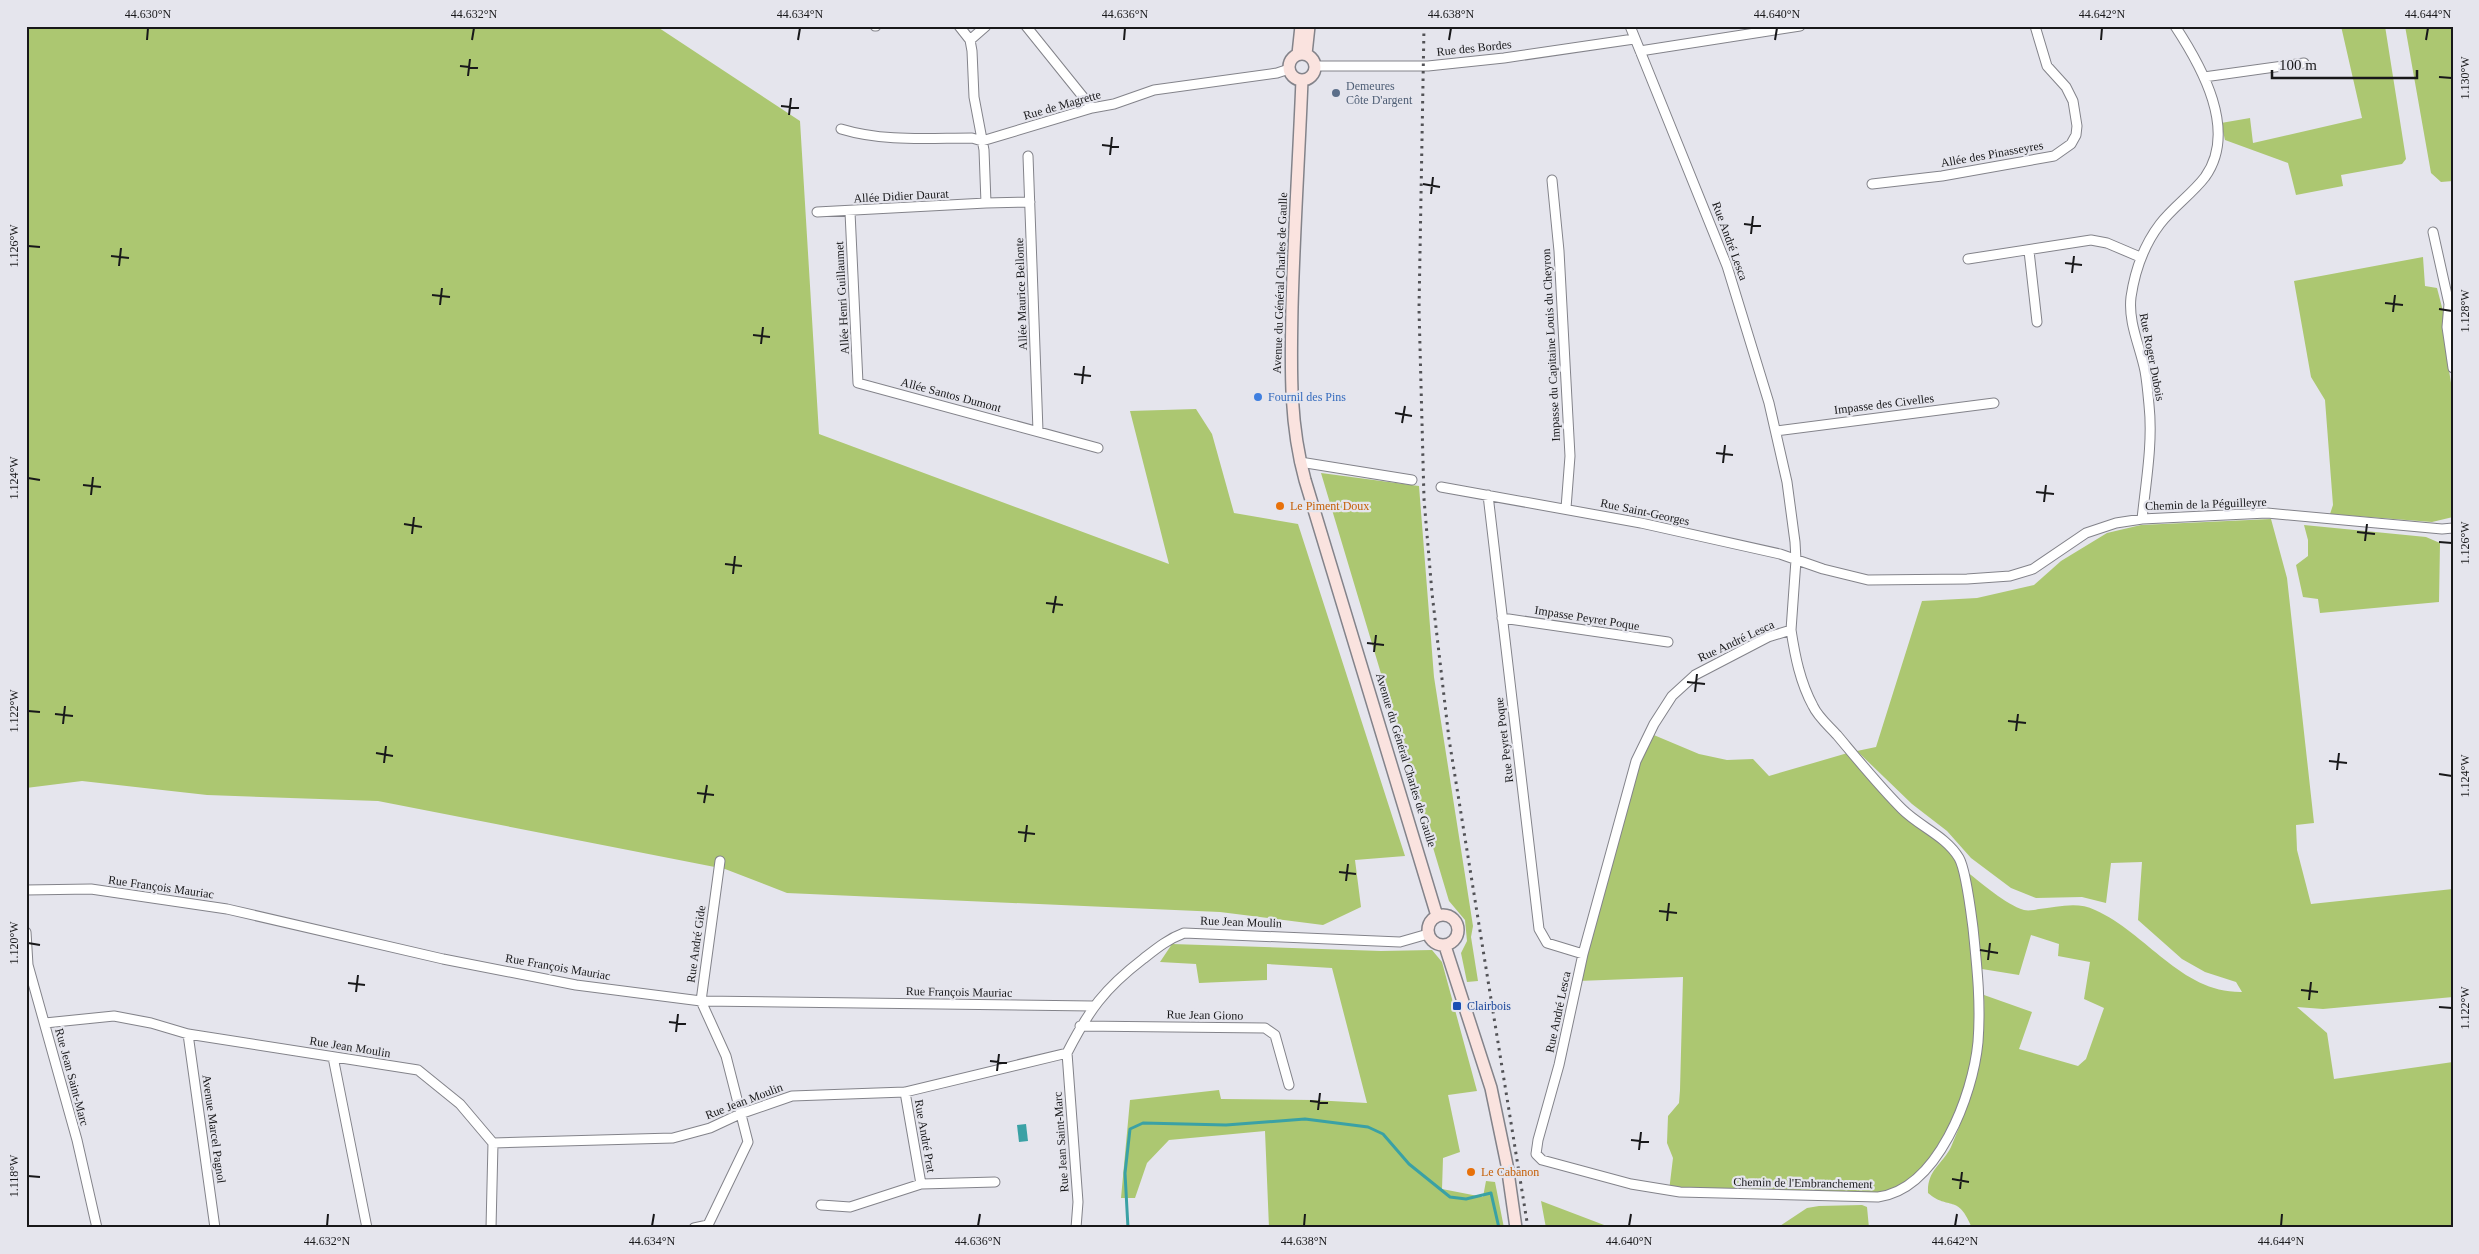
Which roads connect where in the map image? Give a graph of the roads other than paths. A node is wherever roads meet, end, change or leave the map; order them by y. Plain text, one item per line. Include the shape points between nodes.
1 (959, 26) edge
2 (986, 26) edge
3 (1026, 26) edge
4 (1301, 26) edge
5 (1309, 26) edge
6 (1630, 26) edge
7 (1800, 26) edge
8 (2035, 26) edge
9 (2175, 26) edge
10 (1634, 39) junction
11 (970, 40) junction
12 (1640, 51) junction
13 (1302, 54) junction
14 (2304, 63) dead end
15 (1315, 66) junction
16 (1289, 69) junction
17 (2204, 77) junction
18 (1302, 80) junction
19 (1092, 108) junction
20 (841, 129) dead end
21 (982, 140) junction
22 (1028, 156) dead end
23 (1552, 180) dead end
24 (1872, 184) dead end
25 (1030, 202) junction
26 (986, 203) junction
27 (817, 212) dead end
28 (850, 212) junction
29 (2433, 232) dead end
30 (2029, 251) junction
31 (2140, 257) junction
32 (1968, 260) dead end
33 (2037, 322) dead end
34 (2453, 368) edge
35 (858, 383) joint
36 (1994, 403) dead end
37 (1038, 431) junction
38 (1776, 431) junction
39 (1098, 448) dead end
40 (1300, 462) junction
41 (1412, 480) dead end
42 (1441, 487) dead end
43 (1488, 496) junction
44 (1566, 508) junction
45 (2142, 518) junction
46 (2453, 528) edge
47 (1796, 560) junction
48 (1502, 618) junction
49 (1791, 630) junction
50 (1668, 642) dead end
51 (720, 861) dead end
52 (26, 890) edge
53 (1437, 916) junction
54 (26, 932) edge
55 (1428, 934) junction
56 (1445, 946) junction
57 (1583, 954) junction
58 (701, 1000) junction
59 (1092, 1006) junction
60 (45, 1023) junction
61 (1080, 1026) junction
62 (188, 1034) junction
63 (1067, 1053) junction
64 (333, 1057) junction
65 (1289, 1085) dead end
66 (905, 1092) junction
67 (740, 1114) junction
68 (493, 1143) junction
69 (1537, 1157) joint
70 (995, 1182) dead end
71 (921, 1184) junction
72 (821, 1205) dead end
73 (709, 1226) edge
74 (97, 1228) edge
75 (215, 1228) edge
76 (367, 1228) edge
77 (491, 1228) edge
78 (694, 1228) edge
79 (1076, 1228) edge
80 (1516, 1228) edge

1 - 11 street
2 - 11 street
3 - 19 street
4 - 13 main road
5 - 13 main road
6 - 10 street, Rue André Lesca
7 - 12 street
8 - 24 street, Allée des Pinasseyres via 2047,66 2074,101 2077,126 2071,144 2054,156 1942,176
9 - 17 street, Rue Roger Dubois
10 - 12 street, Rue André Lesca
10 - 15 street, Rue des Bordes via 1428,66
11 - 21 street via 974,97
12 - 38 street, Rue André Lesca via 1727,266
13 - 15 main road via 1312,58
13 - 16 main road via 1290,62
14 - 17 street
15 - 18 main road via 1310,77
16 - 18 main road via 1293,77
16 - 19 street, Rue de Magrette via 1168,87
17 - 31 street, Rue Roger Dubois via 2218,124 2217,154 2205,176 2160,224
18 - 40 main road, Avenue du Général Charles de Gaulle via 1291,374 1293,422
19 - 21 street, Rue de Magrette
20 - 21 street, Rue de Magrette via 886,138
21 - 26 street
22 - 25 street, Allée Maurice Bellonte
23 - 44 street, Impasse du Capitaine Louis du Cheyron via 1570,456
25 - 26 street, Allée Didier Daurat
25 - 37 street, Allée Maurice Bellonte
26 - 28 street, Allée Didier Daurat
27 - 28 street, Allée Didier Daurat
28 - 35 street, Allée Henri Guillaumet
29 - 34 street via 2449,304 2447,327
30 - 31 street via 2091,240
30 - 32 street
30 - 33 street
31 - 45 street, Rue Roger Dubois via 2130,317 2145,370 2149,408 2149,454
35 - 37 street, Allée Santos Dumont
36 - 38 street, Impasse des Civelles
37 - 39 street, Allée Santos Dumont
38 - 47 street, Rue André Lesca via 1791,506
40 - 41 street
40 - 53 main road, Avenue du Général Charles de Gaulle
42 - 43 street, Rue Saint-Georges
43 - 44 street, Rue Saint-Georges
43 - 48 street, Rue Peyret Poque
44 - 47 street, Rue Saint-Georges
45 - 46 street, Chemin de la Péguilleyre via 2268,513
45 - 47 street, Chemin de la Péguilleyre via 2086,533 2033,569 1996,577 1868,580
47 - 49 street, Rue André Lesca
48 - 50 street, Impasse Peyret Poque
48 - 57 street, Rue Peyret Poque via 1539,929 1547,943
49 - 57 street, Rue André Lesca via 1768,637 1695,674 1672,696 1663,710 1636,761
49 - 69 street, Chemin de l'Embranchement via 1804,686 1814,708 1903,810 1948,843 1960,860 1971,912 1980,992 1978,1044 1964,1100 1950,1133 1934,1161 1913,1183 1878,1197 1674,1191 1606,1178
51 - 58 street, Rue André Gide
52 - 58 street, Rue François Mauriac via 91,889 227,908 443,959 576,985
53 - 55 main road via 1430,922
53 - 56 main road via 1452,918 1458,926 1457,936
54 - 60 street, Rue Jean Saint-Marc via 28,965
55 - 56 main road via 1435,944
55 - 59 street, Rue Jean Moulin via 1400,942 1184,933 1169,938 1122,975
56 - 80 main road via 1491,1088
57 - 69 street, Rue André Lesca via 1559,1065 1538,1140
58 - 59 street, Rue François Mauriac
58 - 67 street, Rue André Gide via 726,1056
59 - 61 street, Rue Jean Moulin
60 - 62 street, Rue Jean Moulin via 114,1016
60 - 74 street, Rue Jean Saint-Marc
61 - 63 street, Rue Jean Moulin
61 - 65 street, Rue Jean Giono via 1265,1028 1276,1036
62 - 64 street, Rue Jean Moulin
62 - 75 street, Avenue Marcel Pagnol
63 - 66 street, Rue Jean Moulin
63 - 79 street, Rue Jean Saint-Marc via 1078,1202
64 - 68 street, Rue Jean Moulin via 418,1070 460,1104
64 - 76 street
66 - 67 street, Rue Jean Moulin via 792,1096
66 - 71 street, Rue André Prat
67 - 68 street, Rue Jean Moulin via 710,1128 673,1138
67 - 73 street, Rue André Gide via 748,1142
68 - 77 street
70 - 71 street
71 - 72 street via 850,1207
73 - 78 street

